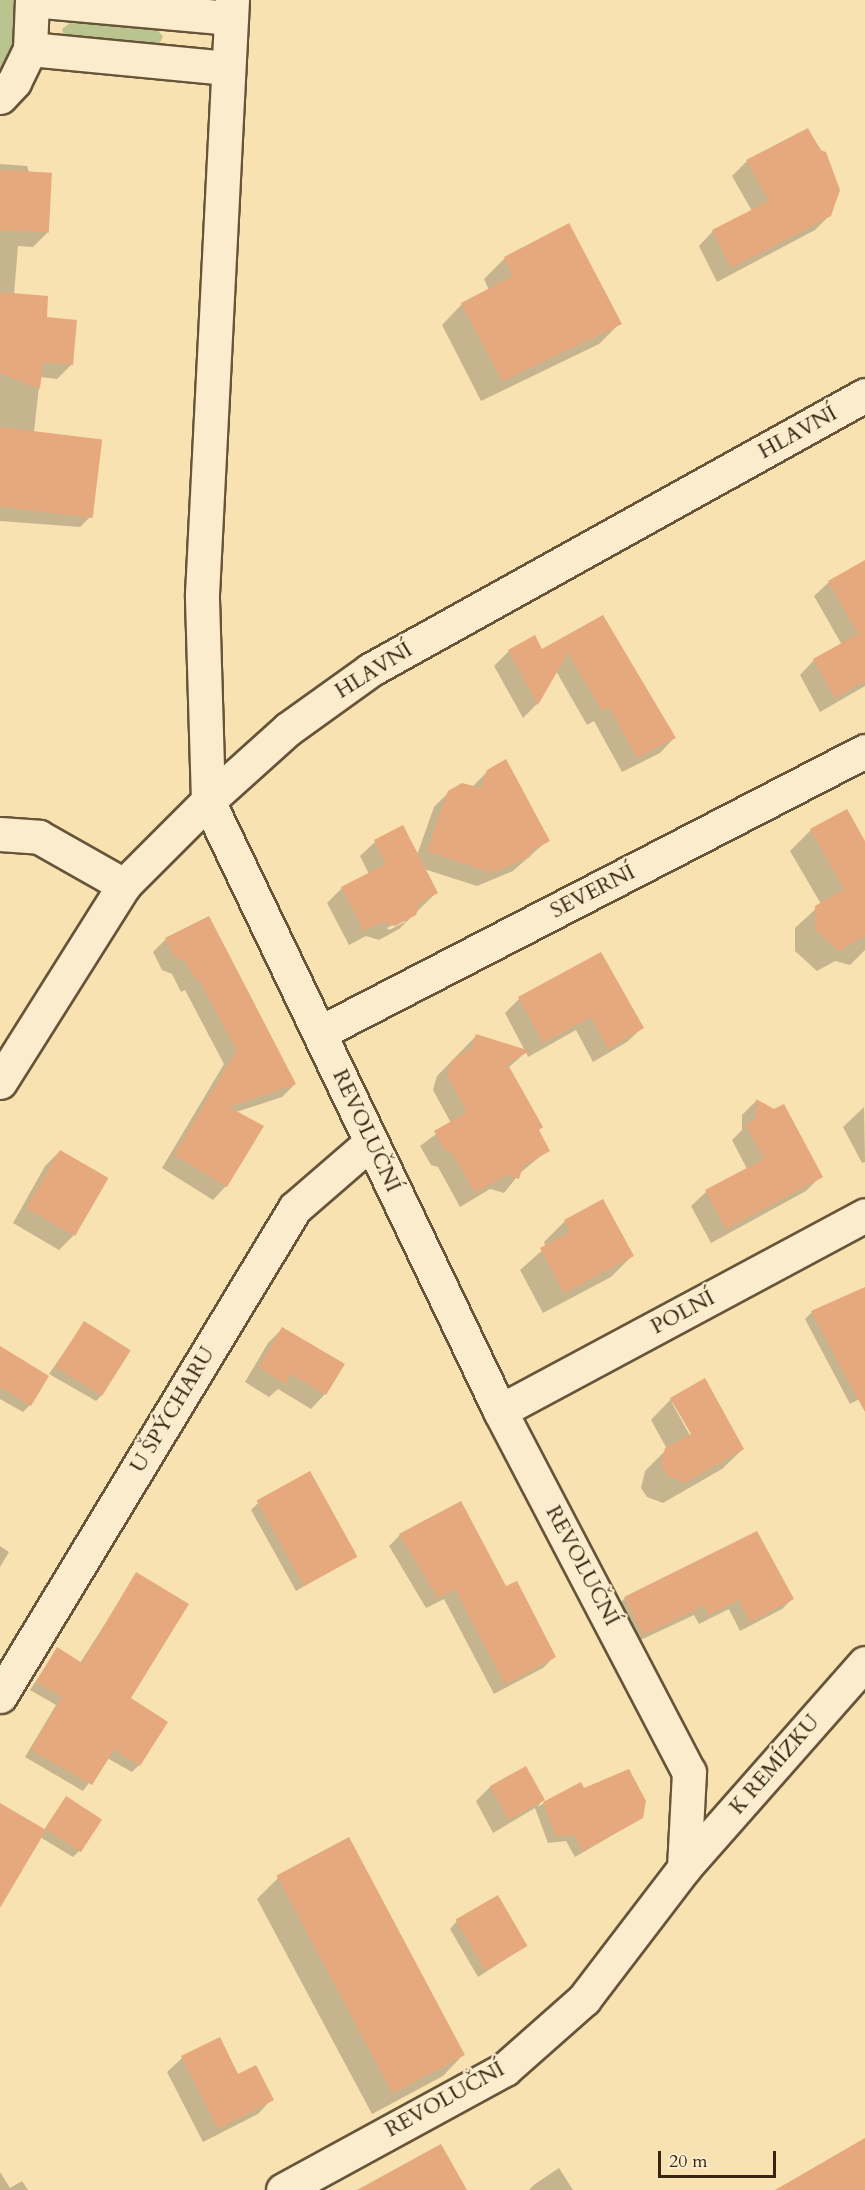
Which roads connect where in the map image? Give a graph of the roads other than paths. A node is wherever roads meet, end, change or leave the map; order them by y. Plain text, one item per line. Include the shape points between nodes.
1 (32, 0) edge
2 (231, 9) edge
3 (30, 49) junction
4 (227, 68) junction
5 (0, 97) edge
6 (865, 396) edge
7 (865, 751) edge
8 (208, 801) junction
9 (0, 834) edge
10 (124, 885) junction
11 (321, 1032) junction
12 (0, 1082) edge
13 (370, 1143) junction
14 (865, 1215) edge
15 (500, 1411) junction
16 (865, 1662) edge
17 (0, 1696) edge
18 (684, 1868) junction
19 (283, 2190) edge

1 - 2 street
1 - 3 street
2 - 4 street
3 - 4 street
3 - 5 street via 14,82
4 - 8 street via 202,594
6 - 8 street, HLAVNÍ via 370,670 288,729
7 - 11 street, SEVERNÍ
8 - 10 street, HLAVNÍ
8 - 11 street, REVOLUČNÍ
9 - 10 street via 39,837
10 - 12 street, HLAVNÍ
11 - 13 street, REVOLUČNÍ
13 - 15 street, REVOLUČNÍ
13 - 17 street, U ŠPÝCHARU via 295,1208
14 - 15 street, POLNÍ
15 - 18 street, REVOLUČNÍ via 689,1772
16 - 18 street, K REMÍZKU
18 - 19 street, REVOLUČNÍ via 584,1999 505,2069

